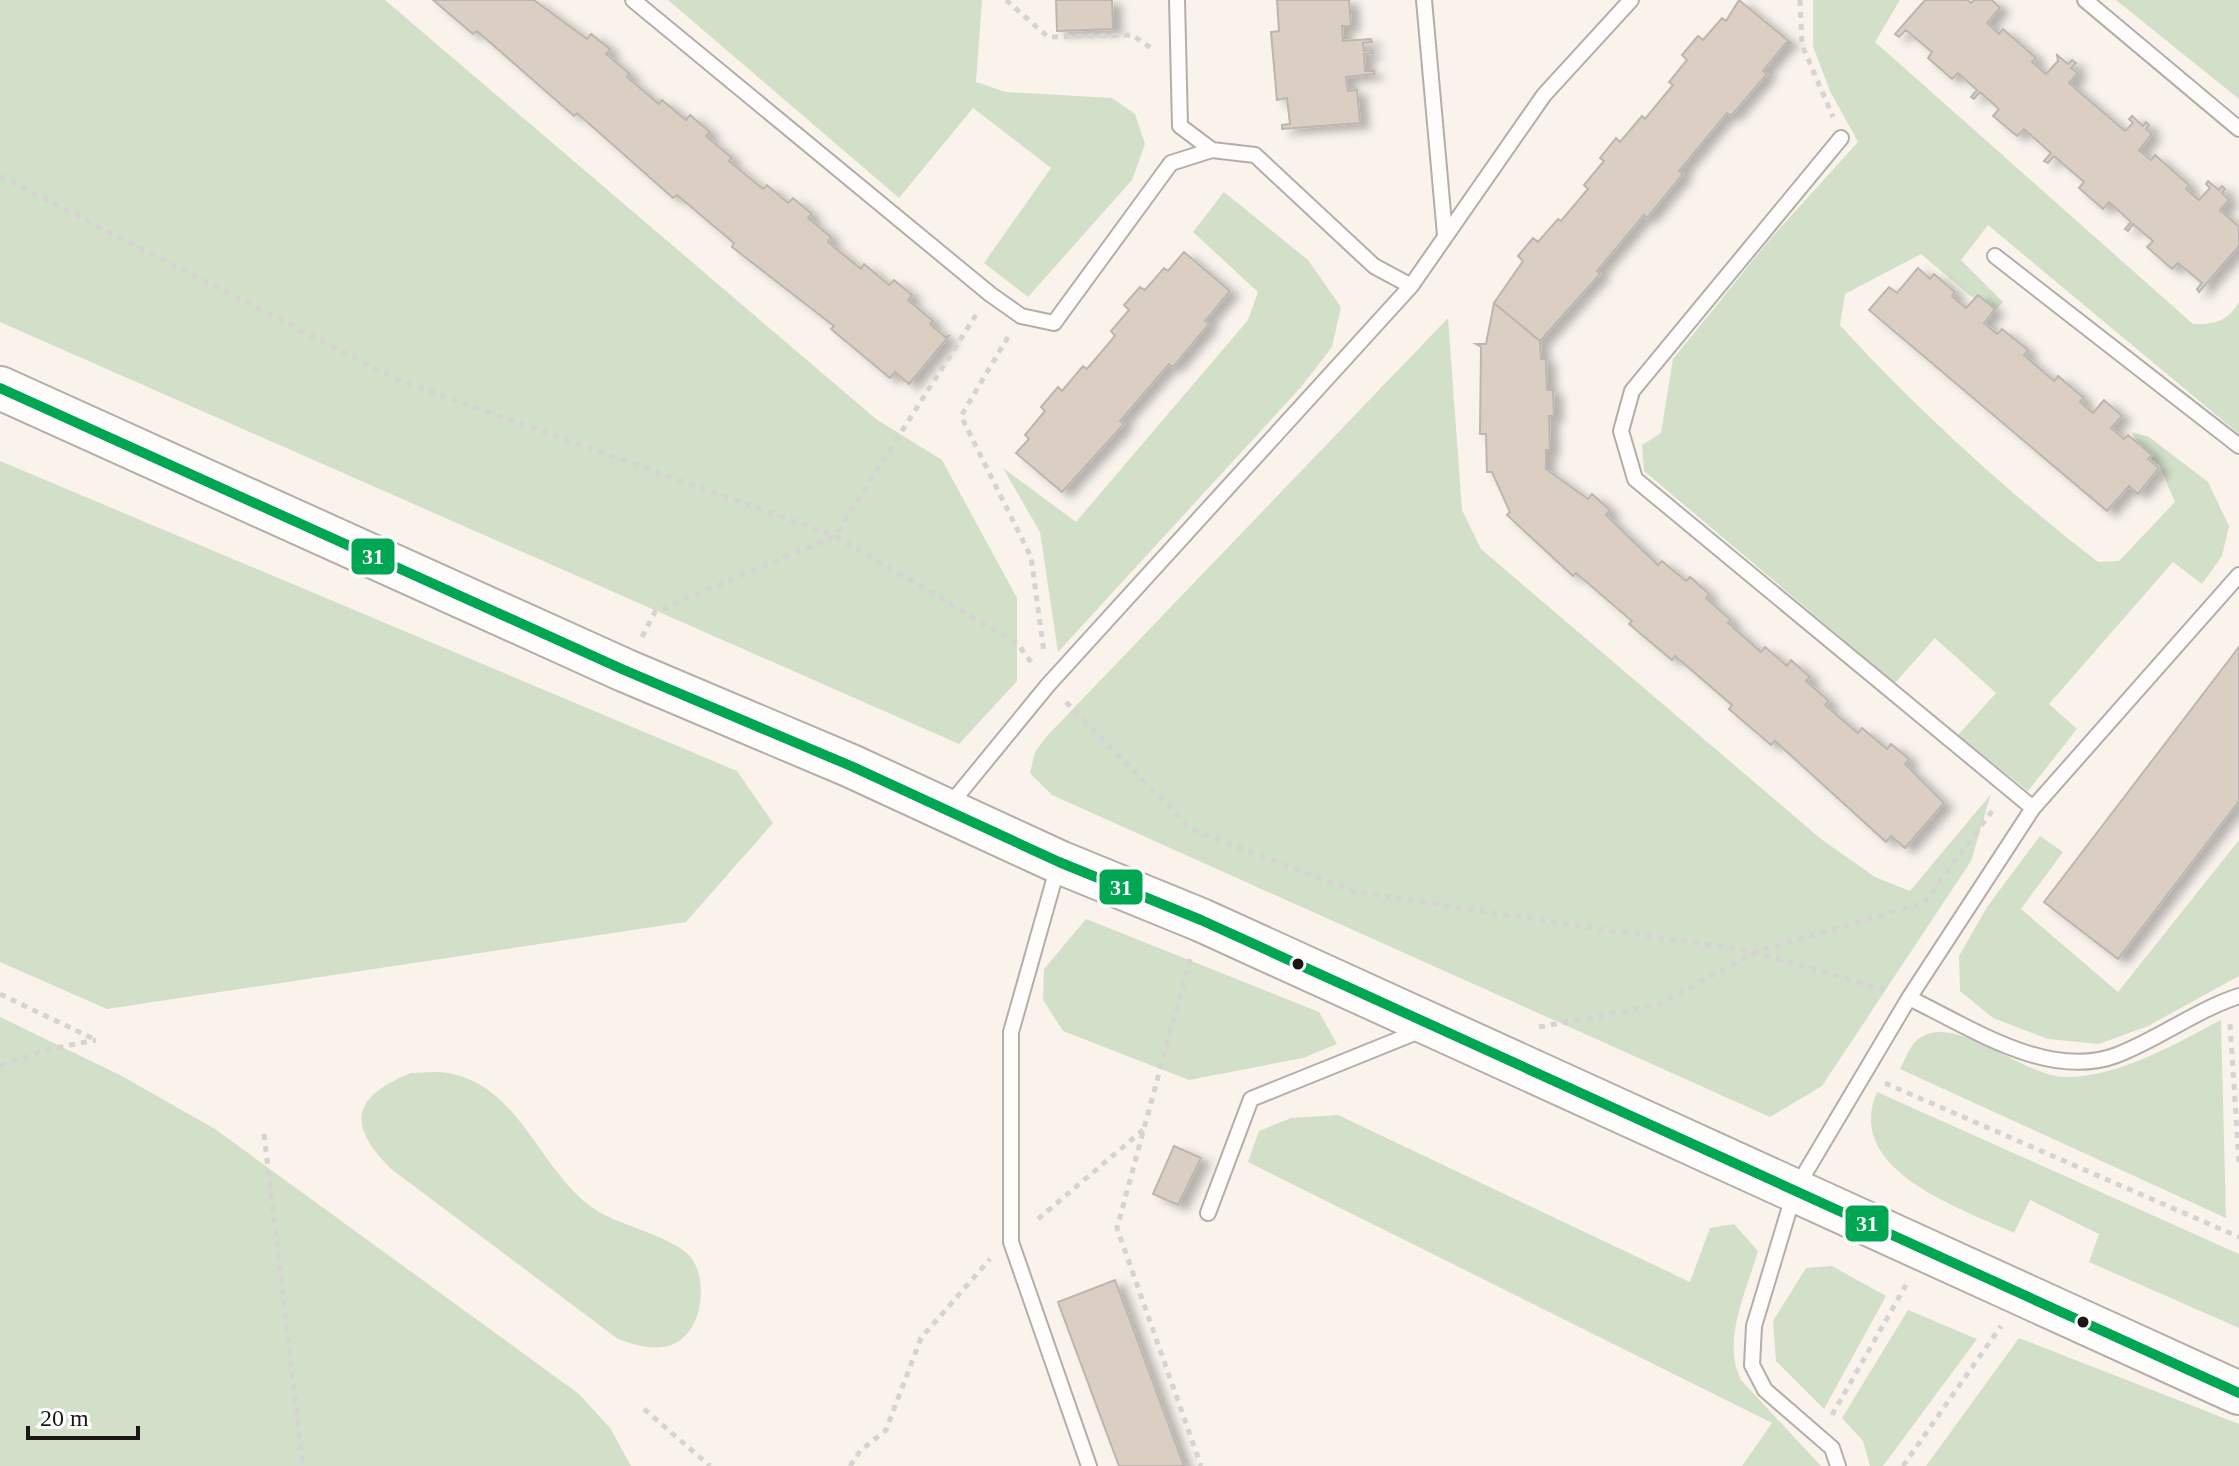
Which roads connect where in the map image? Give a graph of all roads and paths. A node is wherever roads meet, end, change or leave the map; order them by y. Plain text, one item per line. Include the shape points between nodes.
1 (633, 0) edge
2 (1006, 0) edge
3 (1177, 0) edge
4 (1424, 0) edge
5 (1631, 0) edge
6 (1800, 0) edge
7 (2085, 0) edge
8 (1179, 67) junction
9 (2239, 129) edge
10 (1841, 138) joint
11 (1212, 150) junction
12 (0, 176) edge
13 (1445, 235) junction
14 (1995, 256) dead end
15 (1411, 286) junction
16 (990, 294) junction
17 (1021, 316) junction
18 (0, 388) edge
19 (2239, 446) edge
20 (835, 536) junction
21 (2239, 575) edge
22 (624, 670) junction
23 (1048, 685) junction
24 (2008, 791) junction
25 (2033, 808) junction
26 (945, 810) junction
27 (1059, 862) junction
28 (1201, 920) junction
29 (1755, 952) junction
30 (0, 994) edge
31 (2234, 997) edge
32 (1909, 998) junction
33 (1433, 1026) junction
34 (1539, 1027) dead end
35 (0, 1065) edge
36 (1863, 1073) junction
37 (1144, 1128) junction
38 (264, 1134) dead end
39 (2239, 1163) edge
40 (1795, 1190) junction
41 (1208, 1213) dead end
42 (2239, 1237) edge
43 (1011, 1242) junction
44 (1910, 1278) dead end
45 (2002, 1324) dead end
46 (2239, 1393) edge
47 (644, 1409) dead end
48 (1829, 1420) dead end
49 (303, 1466) edge
50 (710, 1466) edge
51 (850, 1466) edge
52 (1089, 1466) edge
53 (1201, 1466) edge
54 (1838, 1466) edge
55 (1903, 1466) edge

1 - 16 lane
2 - 8 path via 1048,37 1132,35
3 - 8 lane
4 - 13 lane
5 - 13 lane via 1544,95
6 - 10 path via 1802,45
7 - 9 lane
8 - 11 lane via 1180,126
10 - 24 lane via 1632,391 1621,431 1635,479
11 - 15 lane via 1255,155 1374,266
11 - 17 lane via 1171,163 1054,323
12 - 20 path via 396,379
13 - 15 lane
14 - 19 lane
15 - 23 lane
16 - 17 lane
16 - 20 path
17 - 23 path via 961,416 1031,557
18 - 22 main road
20 - 22 path via 655,612
20 - 23 path via 1018,644
21 - 25 lane
22 - 26 main road
23 - 26 lane
23 - 29 path via 1191,829 1341,887
24 - 25 lane
24 - 29 path via 1924,903
25 - 32 lane
26 - 27 main road
27 - 28 main road
27 - 43 lane via 1011,1032
28 - 33 main road
28 - 37 path
29 - 32 path
29 - 34 path via 1658,1005
30 - 35 path via 96,1040
31 - 32 lane via 2118,1055 2095,1061 2039,1057
31 - 39 path
32 - 36 lane
33 - 40 main road
33 - 41 lane via 1251,1099
36 - 40 lane
36 - 42 path
37 - 43 path
37 - 53 path via 1117,1228
38 - 49 path
40 - 46 main road
40 - 54 lane via 1754,1326 1752,1365 1765,1390 1832,1448
43 - 51 path via 978,1270 921,1338 886,1430
43 - 52 lane
44 - 48 path
45 - 55 path
47 - 50 path

